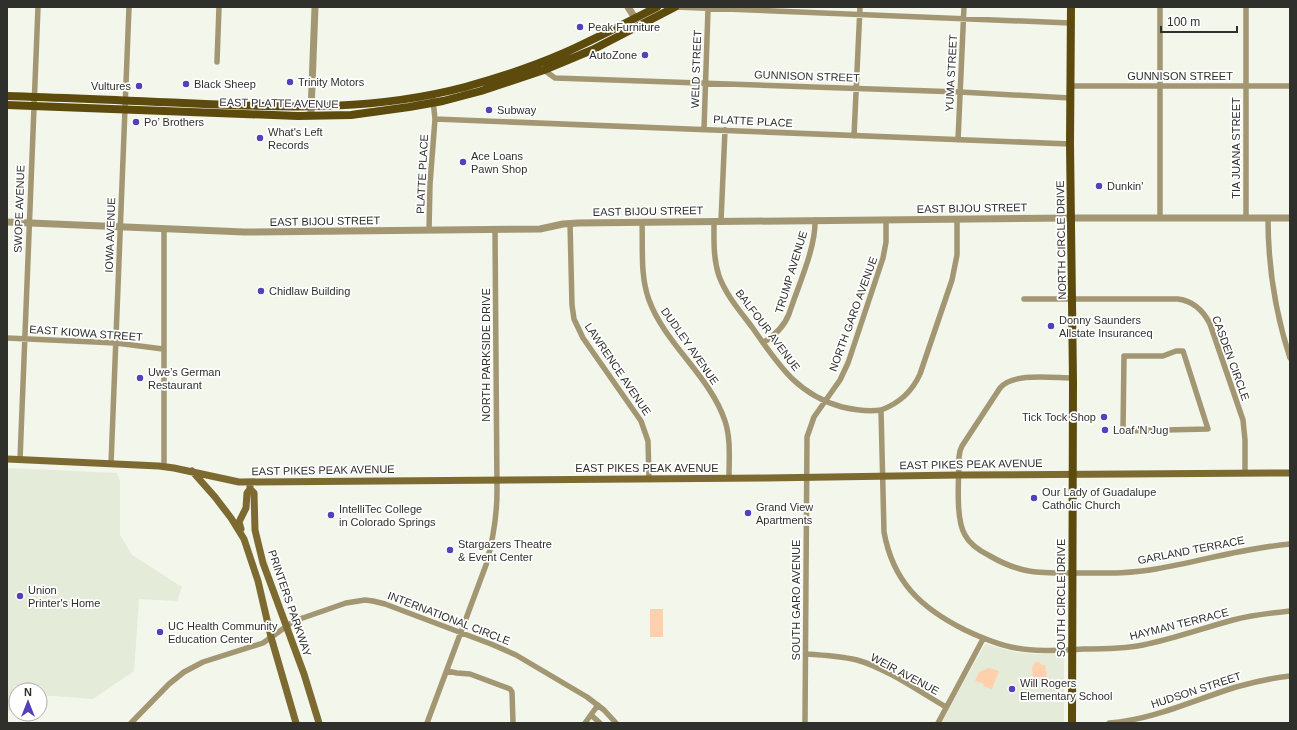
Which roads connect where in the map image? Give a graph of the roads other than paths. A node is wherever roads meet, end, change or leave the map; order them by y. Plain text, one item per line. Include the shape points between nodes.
1 (38, 7) edge
2 (130, 7) edge
3 (219, 7) edge
4 (315, 7) edge
5 (628, 7) edge
6 (657, 7) edge
7 (670, 7) edge
8 (675, 7) edge
9 (860, 7) edge
10 (964, 7) edge
11 (1071, 7) edge
12 (1160, 7) edge
13 (1246, 7) edge
14 (708, 9) junction
15 (859, 15) junction
16 (635, 18) junction
17 (963, 20) junction
18 (1070, 24) junction
19 (562, 54) junction
20 (217, 62) dead end
21 (524, 68) junction
22 (544, 70) junction
23 (705, 82) junction
24 (501, 85) junction
25 (1071, 86) junction
26 (1160, 86) junction
27 (1246, 86) junction
28 (1290, 86) edge
29 (856, 88) junction
30 (960, 92) junction
31 (7, 96) edge
32 (34, 97) junction
33 (432, 98) junction
34 (1070, 98) junction
35 (126, 101) junction
36 (7, 105) edge
37 (34, 106) junction
38 (311, 107) junction
39 (125, 110) junction
40 (311, 116) junction
41 (435, 119) junction
42 (704, 129) junction
43 (725, 130) junction
44 (854, 136) junction
45 (958, 140) junction
46 (1070, 144) junction
47 (1246, 217) junction
48 (1072, 218) junction
49 (1160, 218) junction
50 (1268, 218) junction
51 (1290, 218) edge
52 (958, 219) junction
53 (815, 220) junction
54 (886, 220) junction
55 (718, 221) junction
56 (7, 222) edge
57 (642, 222) junction
58 (29, 223) junction
59 (570, 223) junction
60 (120, 227) junction
61 (164, 229) junction
62 (495, 229) junction
63 (429, 230) junction
64 (1072, 298) junction
65 (1024, 299) dead end
66 (7, 338) edge
67 (24, 339) junction
68 (116, 343) junction
69 (763, 343) junction
70 (164, 349) junction
71 (1124, 356) joint
72 (1290, 358) edge
73 (1073, 378) junction
74 (825, 401) junction
75 (881, 410) junction
76 (7, 459) edge
77 (20, 460) junction
78 (111, 464) junction
79 (164, 466) junction
80 (191, 471) junction
81 (1245, 473) junction
82 (1290, 473) edge
83 (1072, 474) junction
84 (959, 475) junction
85 (882, 476) junction
86 (806, 477) junction
87 (729, 478) junction
88 (648, 479) junction
89 (496, 480) junction
90 (250, 485) junction
91 (244, 539) junction
92 (1290, 544) edge
93 (1072, 573) junction
94 (1290, 611) edge
95 (286, 626) junction
96 (461, 633) junction
97 (271, 637) junction
98 (983, 639) junction
99 (263, 644) junction
100 (1072, 650) junction
101 (276, 651) junction
102 (806, 654) junction
103 (447, 671) junction
104 (1290, 676) edge
105 (598, 705) junction
106 (946, 707) junction
107 (591, 715) junction
108 (131, 723) edge
109 (296, 723) edge
110 (319, 723) edge
111 (427, 723) edge
112 (513, 723) edge
113 (585, 723) edge
114 (600, 723) edge
115 (616, 723) edge
116 (805, 723) edge
117 (938, 723) edge
118 (1072, 723) edge
119 (1109, 723) edge

1 - 32 street, SWOPE AVENUE
2 - 35 street, IOWA AVENUE
3 - 20 street
4 - 38 street
5 - 16 street
6 - 16 main road, EAST PLATTE AVENUE
7 - 8 street
8 - 14 street
8 - 22 main road, EAST PLATTE AVENUE via 592,50
9 - 15 street
10 - 17 street, YUMA STREET
11 - 18 main road, NORTH CIRCLE DRIVE
12 - 26 street
13 - 27 street, TIA JUANA STREET
14 - 15 street
14 - 23 street, WELD STREET
15 - 17 street
15 - 29 street
16 - 19 main road, EAST PLATTE AVENUE
17 - 18 street
17 - 30 street, YUMA STREET
18 - 25 main road, NORTH CIRCLE DRIVE
19 - 21 main road, EAST PLATTE AVENUE
19 - 22 main road
21 - 24 main road via 523,74
21 - 33 main road, EAST PLATTE AVENUE
22 - 23 street, GUNNISON STREET via 555,78
22 - 24 main road, EAST PLATTE AVENUE
23 - 29 street, GUNNISON STREET
23 - 42 street, WELD STREET
24 - 33 main road, EAST PLATTE AVENUE
25 - 26 street, GUNNISON STREET
25 - 34 main road, NORTH CIRCLE DRIVE
26 - 27 street, GUNNISON STREET
26 - 49 street
27 - 28 street, GUNNISON STREET
27 - 47 street, TIA JUANA STREET
29 - 30 street, GUNNISON STREET
29 - 44 street
30 - 34 street, GUNNISON STREET
30 - 45 street, YUMA STREET
31 - 32 main road, EAST PLATTE AVENUE
32 - 35 main road, EAST PLATTE AVENUE
32 - 37 street, SWOPE AVENUE
33 - 38 main road, EAST PLATTE AVENUE
33 - 40 main road, EAST PLATTE AVENUE via 375,112
33 - 41 street, PLATTE PLACE
34 - 46 main road, NORTH CIRCLE DRIVE
35 - 38 main road, EAST PLATTE AVENUE
35 - 39 street, IOWA AVENUE
36 - 37 main road, EAST PLATTE AVENUE
37 - 39 main road, EAST PLATTE AVENUE
37 - 58 street, SWOPE AVENUE
38 - 40 street
39 - 40 main road, EAST PLATTE AVENUE
39 - 60 street, IOWA AVENUE
41 - 42 street, PLATTE PLACE
41 - 63 street, PLATTE PLACE
42 - 43 street, PLATTE PLACE
43 - 44 street, PLATTE PLACE
43 - 55 street, BALFOUR AVENUE
44 - 45 street, PLATTE PLACE
45 - 46 street, PLATTE PLACE
46 - 48 main road, NORTH CIRCLE DRIVE
47 - 49 street, EAST BIJOU STREET
47 - 50 street, EAST BIJOU STREET
48 - 49 street, EAST BIJOU STREET
48 - 52 street, EAST BIJOU STREET
48 - 64 main road, NORTH CIRCLE DRIVE
50 - 51 street, EAST BIJOU STREET
50 - 72 street via 1272,281 1278,318
52 - 54 street, EAST BIJOU STREET
52 - 75 street via 957,255 952,280 920,374 908,394
53 - 54 street, EAST BIJOU STREET
53 - 55 street, EAST BIJOU STREET
53 - 69 street, TRUMP AVENUE via 813,243 789,314 778,332
54 - 74 street, NORTH GARO AVENUE via 885,250 876,281 848,363
55 - 57 street, EAST BIJOU STREET
55 - 69 street, BALFOUR AVENUE via 715,256 720,277 727,292
56 - 58 street, EAST BIJOU STREET
57 - 59 street, EAST BIJOU STREET
57 - 87 street, DUDLEY AVENUE via 643,274 648,300 660,323 718,405 727,429
58 - 60 street, EAST BIJOU STREET
58 - 67 street, SWOPE AVENUE
59 - 62 street, EAST BIJOU STREET via 543,228
59 - 88 street, LAWRENCE AVENUE via 574,319 583,338 641,421 648,441
60 - 61 street, EAST BIJOU STREET
60 - 68 street, IOWA AVENUE
61 - 63 street, EAST BIJOU STREET via 244,232
61 - 70 street
62 - 63 street, EAST BIJOU STREET
62 - 89 street, NORTH PARKSIDE DRIVE
64 - 65 street, CASDEN CIRCLE
64 - 73 main road, NORTH CIRCLE DRIVE
64 - 81 street, CASDEN CIRCLE via 1178,298 1189,301 1199,308 1210,324 1243,420
66 - 67 street, EAST KIOWA STREET
67 - 68 street, EAST KIOWA STREET
67 - 77 street, SWOPE AVENUE
68 - 70 street, EAST KIOWA STREET
68 - 78 street, IOWA AVENUE
69 - 74 street, BALFOUR AVENUE via 796,383
70 - 79 street
71 - 71 street via 1163,356 1183,351 1208,429 1123,431
73 - 83 main road, NORTH CIRCLE DRIVE
73 - 84 street, GARLAND TERRACE via 1023,378 1003,385 962,446
74 - 75 street, BALFOUR AVENUE via 845,408
74 - 86 street, NORTH GARO AVENUE via 808,430
75 - 85 street, HAYMAN TERRACE
76 - 77 main road, EAST PIKES PEAK AVENUE
77 - 78 main road, EAST PIKES PEAK AVENUE
78 - 79 main road, EAST PIKES PEAK AVENUE
79 - 80 main road, EAST PIKES PEAK AVENUE
80 - 90 main road, EAST PIKES PEAK AVENUE
80 - 91 main road, PRINTERS PARKWAY via 231,518
81 - 82 main road, EAST PIKES PEAK AVENUE
81 - 83 main road, EAST PIKES PEAK AVENUE
83 - 84 main road, EAST PIKES PEAK AVENUE
83 - 93 main road, SOUTH CIRCLE DRIVE
84 - 85 main road, EAST PIKES PEAK AVENUE
84 - 93 street, GARLAND TERRACE via 960,521 964,535 975,547 1022,571
85 - 86 main road, EAST PIKES PEAK AVENUE
85 - 98 street, HAYMAN TERRACE via 885,536 900,578 912,594 927,607 949,622
86 - 87 main road, EAST PIKES PEAK AVENUE
86 - 102 street, SOUTH GARO AVENUE
87 - 88 main road, EAST PIKES PEAK AVENUE
88 - 89 main road, EAST PIKES PEAK AVENUE
89 - 90 main road, EAST PIKES PEAK AVENUE
89 - 96 street, NORTH PARKSIDE DRIVE via 496,520 491,548
90 - 91 main road, PRINTERS PARKWAY via 246,508 239,522
90 - 95 main road, PRINTERS PARKWAY via 254,493 255,530 263,563
91 - 97 main road, PRINTERS PARKWAY via 258,582
92 - 93 street, GARLAND TERRACE via 1238,550 1154,569
93 - 100 main road, SOUTH CIRCLE DRIVE
94 - 100 street, HAYMAN TERRACE via 1233,620 1143,645
95 - 96 street, INTERNATIONAL CIRCLE via 346,603 372,600
95 - 97 street, INTERNATIONAL CIRCLE
95 - 110 main road, PRINTERS PARKWAY
96 - 103 street, NORTH PARKSIDE DRIVE
96 - 105 street, INTERNATIONAL CIRCLE via 521,658
97 - 99 street, INTERNATIONAL CIRCLE
97 - 101 main road, PRINTERS PARKWAY
98 - 100 street, HAYMAN TERRACE via 1027,650
98 - 106 street
99 - 101 street
99 - 108 street, INTERNATIONAL CIRCLE via 216,657 193,667 169,684
100 - 118 main road, SOUTH CIRCLE DRIVE
101 - 109 main road, PRINTERS PARKWAY
102 - 106 street, WEIR AVENUE via 836,656 867,664
102 - 116 street, SOUTH GARO AVENUE
103 - 111 street, NORTH PARKSIDE DRIVE
103 - 112 street via 470,674 510,689
104 - 119 street, HUDSON STREET via 1236,687 1137,720
105 - 107 street
105 - 115 street, INTERNATIONAL CIRCLE
106 - 117 street
107 - 113 street
107 - 114 street

